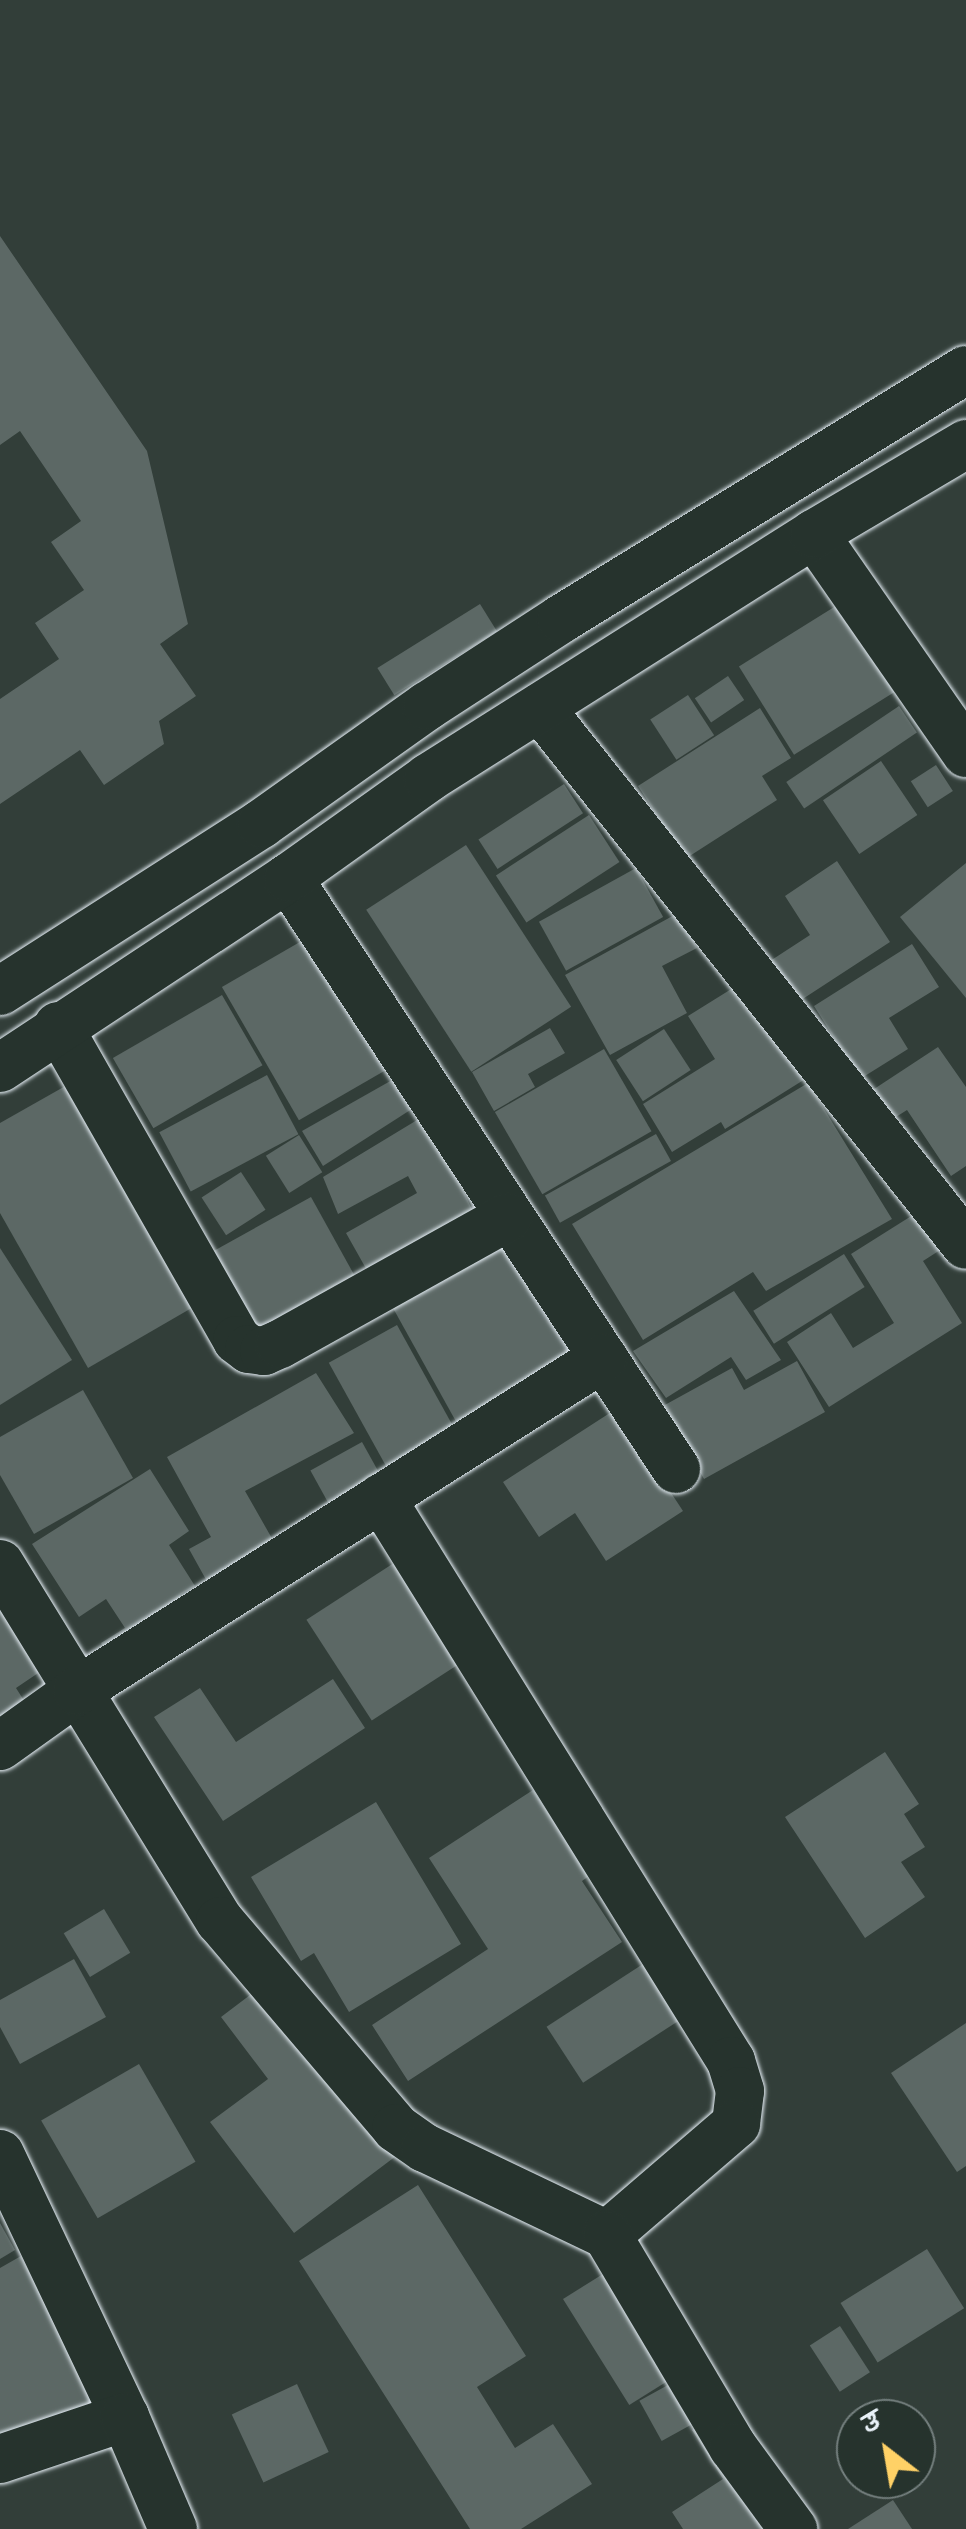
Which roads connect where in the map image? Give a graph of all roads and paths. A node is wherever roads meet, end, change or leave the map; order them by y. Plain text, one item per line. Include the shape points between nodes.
1 (966, 370) edge
2 (966, 444) edge
3 (814, 534) junction
4 (540, 708) junction
5 (966, 753) edge
6 (288, 878) junction
7 (0, 991) edge
8 (58, 1026) junction
9 (0, 1068) edge
10 (508, 1217) junction
11 (966, 1245) edge
12 (603, 1358) junction
13 (676, 1468) dead end
14 (381, 1498) junction
15 (0, 1564) edge
16 (78, 1691) junction
17 (0, 1746) edge
18 (0, 2154) edge
19 (608, 2235) junction
20 (125, 2418) junction
21 (0, 2459) edge
22 (173, 2529) edge
23 (794, 2529) edge

1 - 7 street via 561,619
2 - 3 street
3 - 4 street
3 - 5 street
4 - 6 street
4 - 11 street
6 - 8 street
6 - 10 street
8 - 9 street
8 - 10 street via 237,1340 249,1349 280,1344
10 - 12 street
12 - 13 street
12 - 14 street
14 - 16 street
14 - 19 street via 731,2061 740,2092 736,2124
15 - 16 street
16 - 17 street
16 - 19 street via 220,1921 396,2128 424,2148
18 - 20 street
19 - 23 street via 733,2447
20 - 21 street
20 - 22 street

